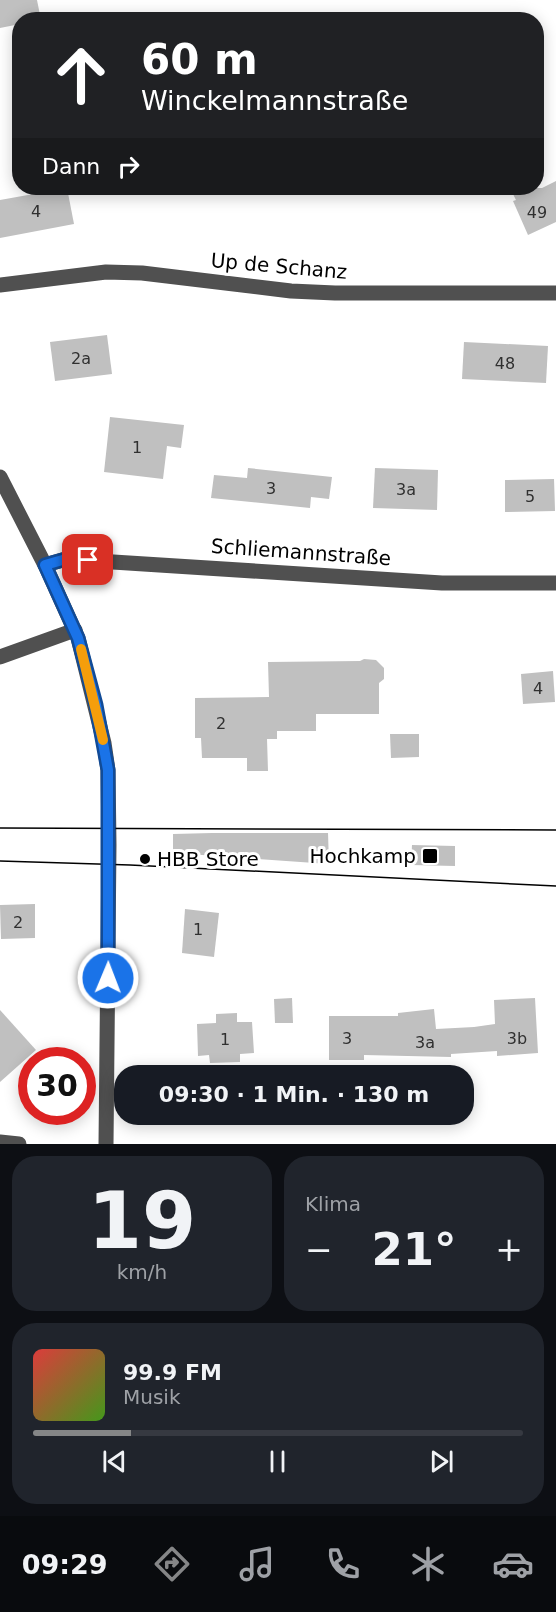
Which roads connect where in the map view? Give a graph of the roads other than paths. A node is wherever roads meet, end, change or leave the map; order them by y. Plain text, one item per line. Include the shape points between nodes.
1 (0, 285) edge
2 (556, 293) edge
3 (0, 477) edge
4 (45, 565) junction
5 (556, 583) edge
6 (75, 630) junction
7 (0, 657) edge
8 (0, 1142) edge
9 (19, 1144) edge
10 (106, 1144) edge

1 - 2 street, Up de Schanz via 106,272 291,291
3 - 4 street
4 - 5 street, Schliemannstraße via 66,559 442,583
4 - 6 street
6 - 7 street
6 - 10 street via 96,705 108,770
8 - 9 street

